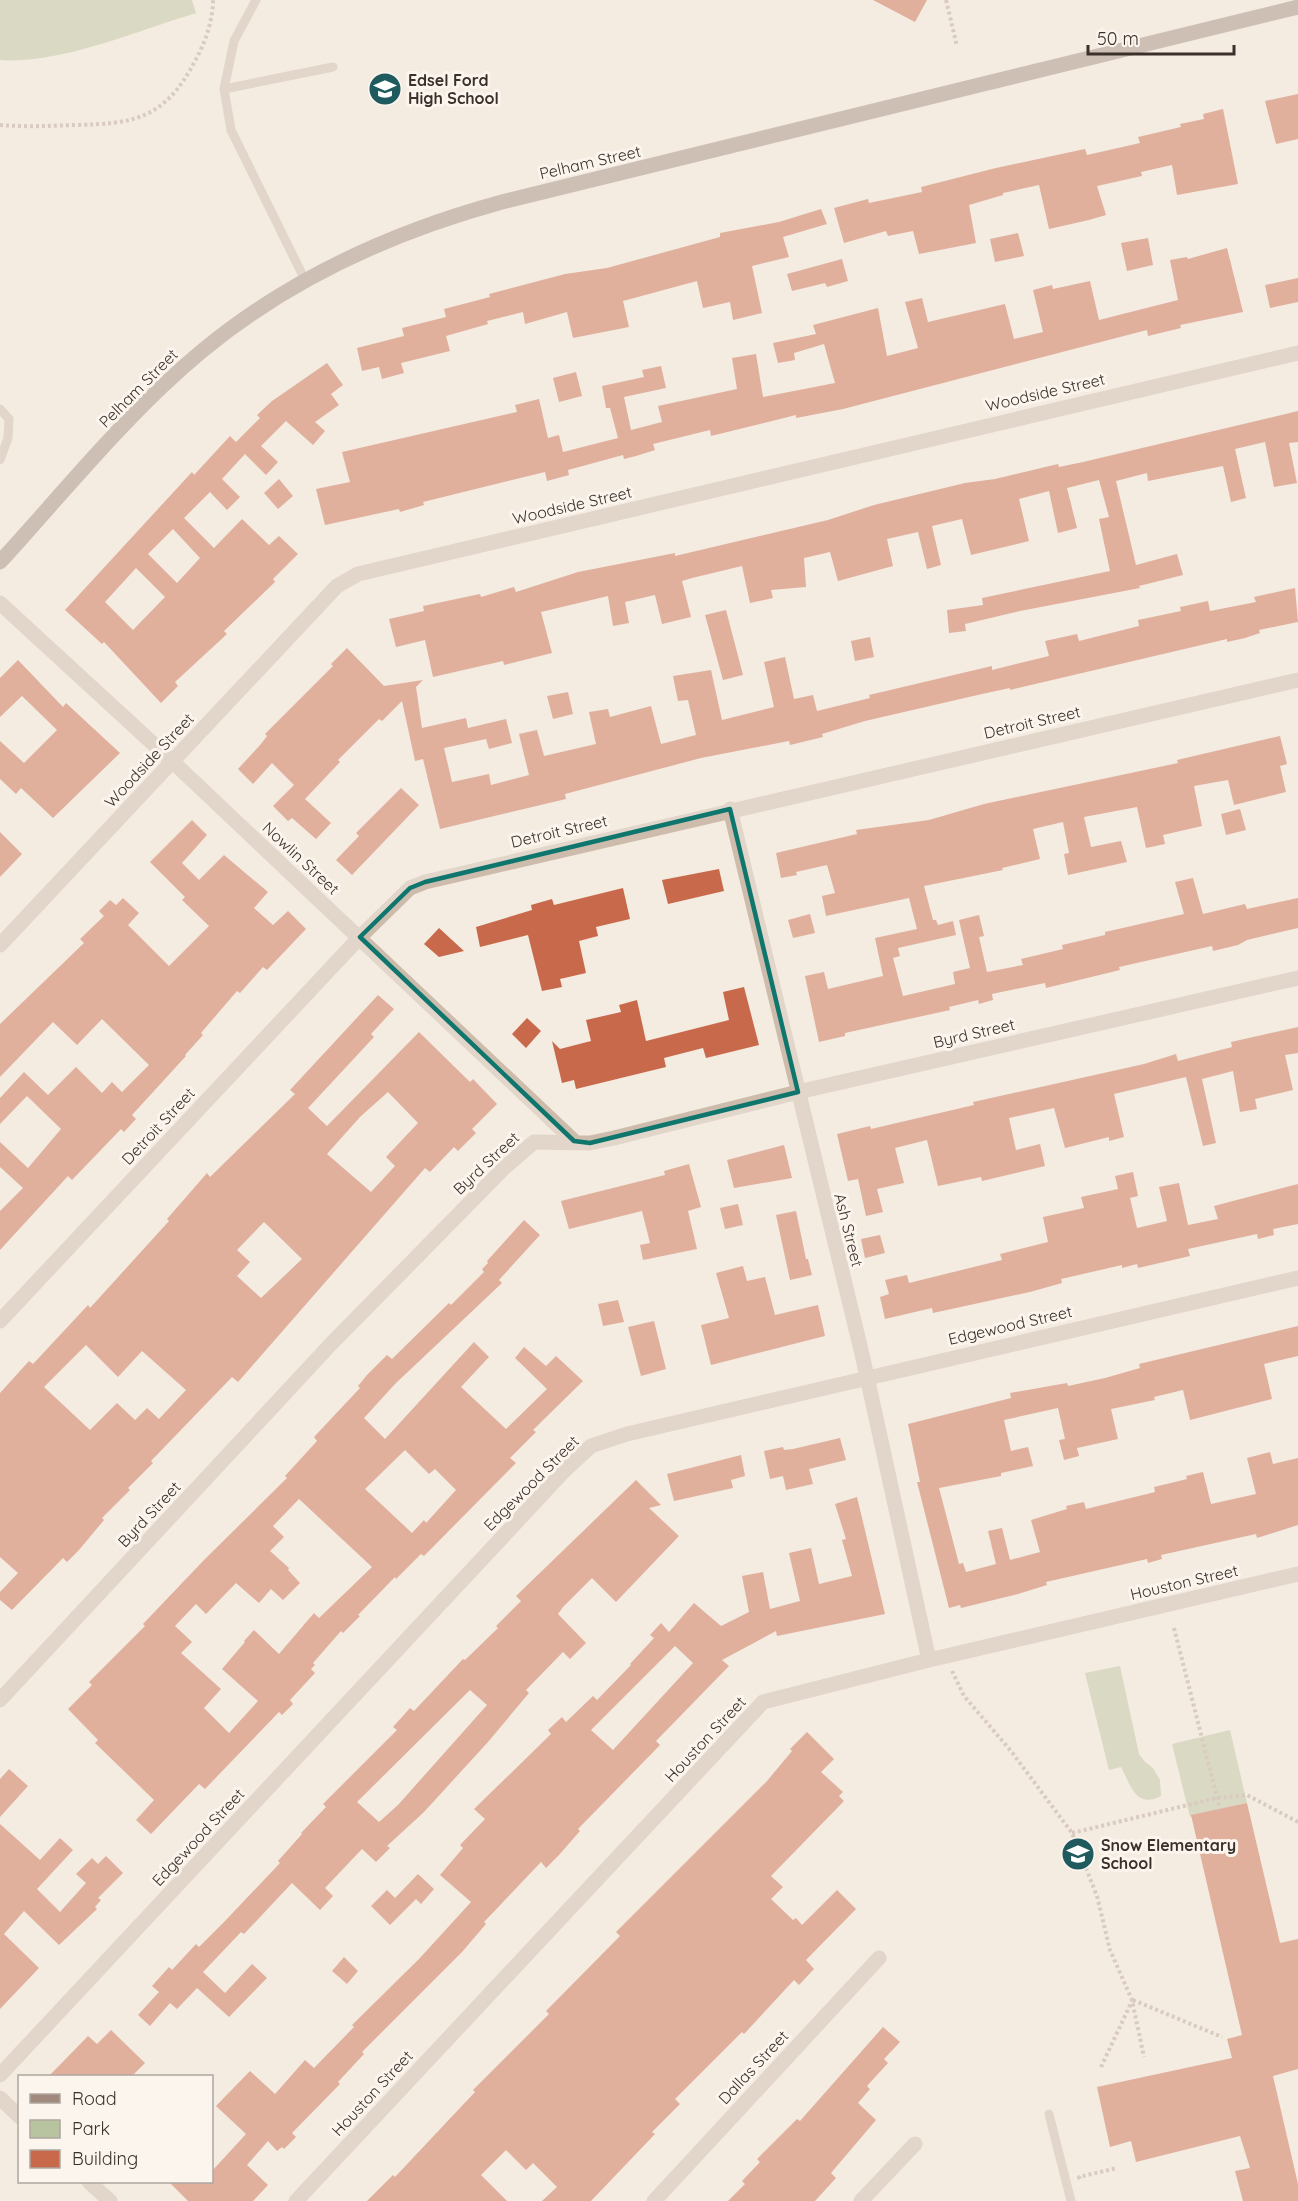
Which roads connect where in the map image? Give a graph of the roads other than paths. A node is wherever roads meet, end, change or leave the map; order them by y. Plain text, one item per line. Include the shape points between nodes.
1 (256, 0) edge
2 (1298, 7) edge
3 (333, 67) dead end
4 (224, 89) junction
5 (304, 280) junction
6 (1298, 353) edge
7 (0, 409) edge
8 (0, 460) edge
9 (0, 562) edge
10 (0, 603) edge
11 (1297, 685) edge
12 (173, 762) junction
13 (730, 809) junction
14 (360, 938) junction
15 (0, 945) edge
16 (1298, 978) edge
17 (798, 1092) junction
18 (574, 1141) junction
19 (1298, 1278) edge
20 (0, 1321) edge
21 (867, 1377) junction
22 (1298, 1574) edge
23 (929, 1660) junction
24 (0, 1701) edge
25 (879, 1958) dead end
26 (0, 2075) edge
27 (0, 2098) edge
28 (18, 2114) edge
29 (1049, 2114) dead end
30 (915, 2144) dead end
31 (91, 2183) edge
32 (110, 2201) edge
33 (296, 2201) edge
34 (654, 2201) edge
35 (861, 2201) edge
36 (1071, 2201) edge

1 - 4 lane via 234,40
2 - 5 street, Pelham Street via 450,216 387,240
3 - 4 lane
4 - 5 lane via 231,130
5 - 9 street, Pelham Street via 201,351 148,400
6 - 12 street, Woodside Street via 358,574 337,586
7 - 8 lane via 9,419 8,438
10 - 12 street, Nowlin Street
11 - 13 street, Detroit Street
12 - 14 street, Nowlin Street
12 - 15 street, Woodside Street
13 - 14 street, Detroit Street via 425,882 410,888
13 - 17 street, Ash Street
14 - 18 street, Nowlin Street
14 - 20 street, Detroit Street
16 - 17 street, Byrd Street
17 - 18 street, Byrd Street via 606,1140
17 - 21 street, Ash Street
18 - 24 street, Byrd Street via 534,1142 504,1168 331,1344
19 - 21 street, Edgewood Street
21 - 23 street, Ash Street
21 - 26 street, Edgewood Street via 591,1446
22 - 23 street, Houston Street
23 - 33 street, Houston Street via 764,1702
25 - 34 street, Dallas Street
27 - 28 street
29 - 36 lane
30 - 35 street
31 - 32 street

